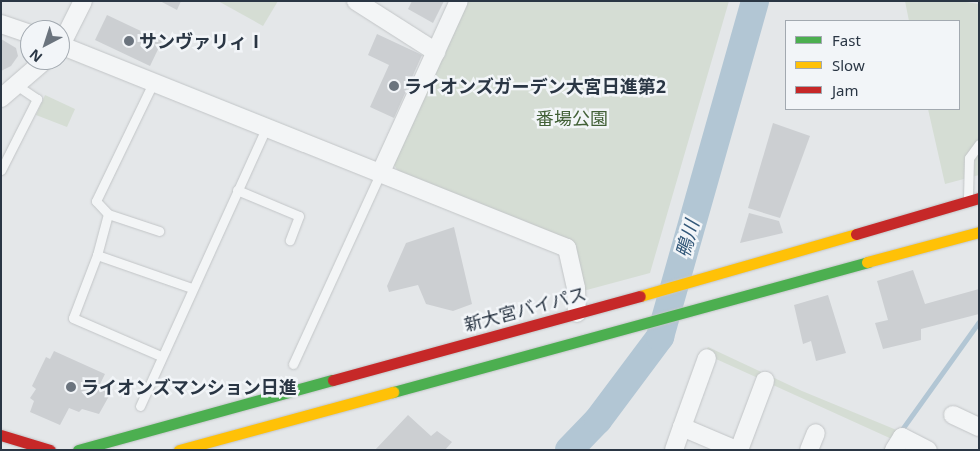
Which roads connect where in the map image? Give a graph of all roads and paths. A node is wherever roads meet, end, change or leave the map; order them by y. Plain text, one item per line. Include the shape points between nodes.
1 (83, 1) edge
2 (356, 1) edge
3 (459, 1) edge
4 (1, 24) edge
5 (70, 26) edge
6 (20, 31) edge
7 (70, 50) edge
8 (436, 52) junction
9 (33, 70) edge
10 (153, 83) junction
11 (16, 85) junction
12 (1, 98) edge
13 (266, 128) junction
14 (979, 144) edge
15 (1, 170) edge
16 (380, 174) junction
17 (237, 190) junction
18 (973, 199) edge
19 (108, 214) junction
20 (159, 231) dead end
21 (979, 232) edge
22 (290, 240) dead end
23 (97, 255) junction
24 (192, 288) junction
25 (578, 313) junction
26 (161, 356) junction
27 (707, 358) dead end
28 (293, 364) dead end
29 (765, 381) dead end
30 (140, 406) dead end
31 (953, 415) dead end
32 (682, 427) junction
33 (979, 427) edge
34 (816, 433) dead end
35 (1, 435) edge
36 (50, 450) edge
37 (78, 450) edge
38 (180, 450) edge
39 (674, 450) edge
40 (737, 450) edge
41 (809, 450) edge
42 (894, 450) edge
43 (928, 450) edge

1 - 5 street
2 - 8 street
3 - 8 street
4 - 6 street
7 - 10 street
8 - 16 street
9 - 11 street
10 - 13 street
10 - 19 lane via 96,201
11 - 12 street
11 - 15 lane via 37,99
13 - 16 street
13 - 17 lane
14 - 18 lane via 969,158
16 - 25 street via 567,248
16 - 28 lane
17 - 22 lane via 299,216
17 - 24 lane
18 - 25 main road, 新大宮バイパス
19 - 20 lane
19 - 23 lane
21 - 38 main road
23 - 24 lane
23 - 26 lane via 73,318
24 - 26 lane
25 - 37 main road, 新大宮バイパス
26 - 30 lane
27 - 32 street
29 - 40 street
31 - 33 street
32 - 39 street
32 - 40 street
34 - 41 street
35 - 36 main road
42 - 43 street via 902,437

